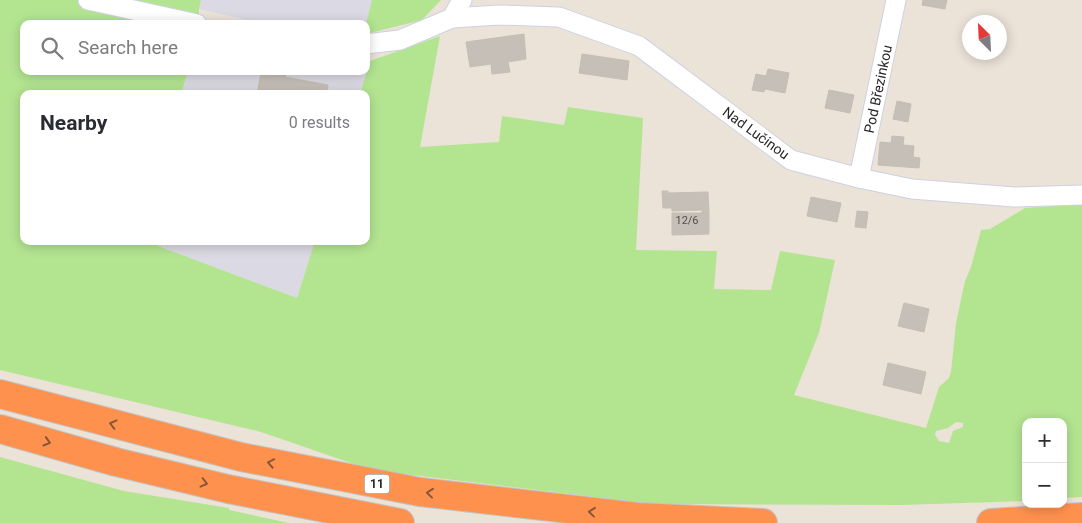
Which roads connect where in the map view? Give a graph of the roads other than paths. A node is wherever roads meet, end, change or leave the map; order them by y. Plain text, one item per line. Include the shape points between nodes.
1 (88, 0) edge
2 (462, 0) edge
3 (896, 0) edge
4 (452, 18) junction
5 (179, 20) edge
6 (370, 44) edge
7 (859, 178) junction
8 (1082, 195) edge
9 (0, 394) edge
10 (0, 428) edge
11 (1082, 517) edge
12 (400, 523) edge
13 (763, 523) edge
14 (991, 523) edge

1 - 5 street
2 - 4 street
3 - 7 street, Pod Březinkou
4 - 6 street, Nad Lučinou via 400,40
4 - 7 street, Nad Lučinou via 499,15 559,17 639,46 791,160
7 - 8 street, Nad Lučinou via 912,188 1004,196
13 -> 9 highway, 11 via 638,517 420,492 241,457
10 -> 12 highway via 116,462 228,489
11 - 14 highway

